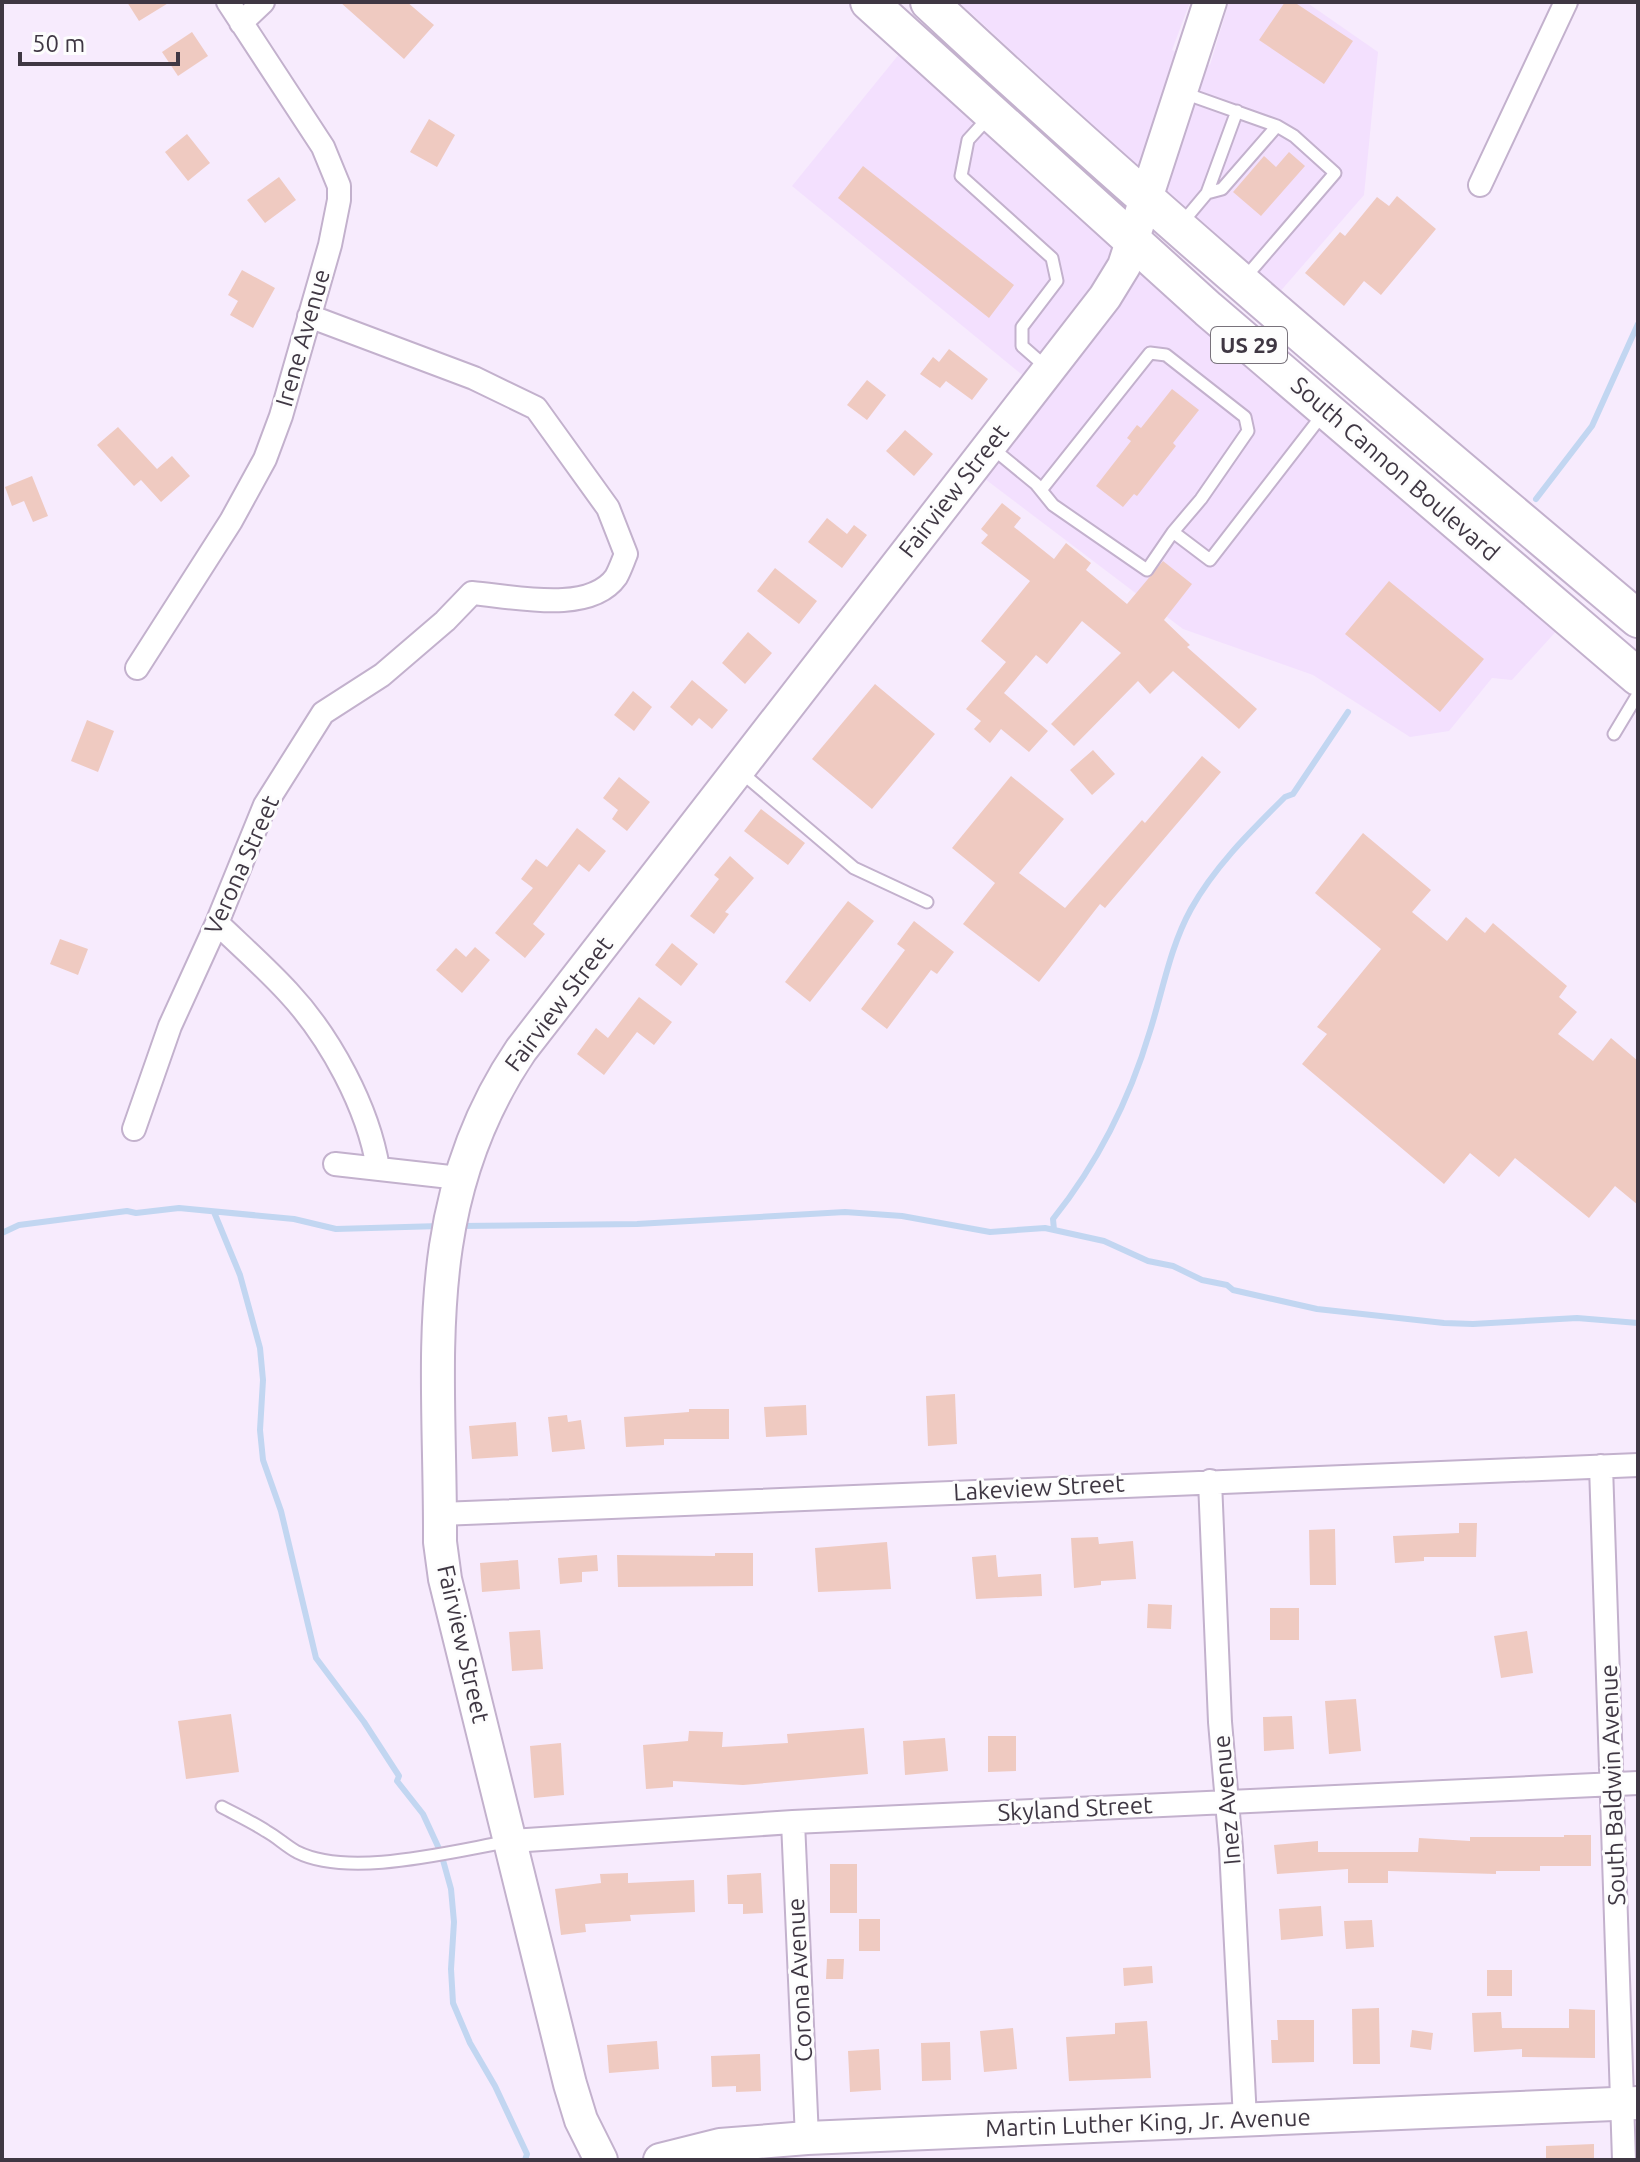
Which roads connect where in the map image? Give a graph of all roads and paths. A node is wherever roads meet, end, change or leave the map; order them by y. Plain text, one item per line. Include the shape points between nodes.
1 (228, 2) edge
2 (263, 2) edge
3 (869, 2) edge
4 (929, 2) edge
5 (1210, 2) edge
6 (1566, 2) edge
7 (241, 23) junction
8 (1181, 92) junction
9 (1237, 111) junction
10 (992, 114) junction
11 (1277, 126) junction
12 (1480, 185) dead end
13 (1207, 193) junction
14 (1146, 200) junction
15 (1178, 228) junction
16 (1132, 241) junction
17 (1240, 283) junction
18 (309, 316) junction
19 (1049, 369) junction
20 (1326, 411) junction
21 (989, 446) junction
22 (1041, 490) junction
23 (1173, 532) junction
24 (1638, 619) edge
25 (137, 668) dead end
26 (1638, 677) edge
27 (1638, 694) edge
28 (1614, 734) dead end
29 (738, 770) junction
30 (927, 902) dead end
31 (217, 923) junction
32 (134, 1129) dead end
33 (335, 1164) dead end
34 (378, 1168) junction
35 (459, 1178) junction
36 (1638, 1465) edge
37 (1601, 1466) junction
38 (1210, 1481) junction
39 (440, 1514) junction
40 (1613, 1783) junction
41 (1638, 1783) edge
42 (1227, 1802) junction
43 (222, 1807) dead end
44 (793, 1822) junction
45 (512, 1841) junction
46 (1630, 2104) edge
47 (1245, 2119) junction
48 (807, 2138) junction
49 (601, 2160) edge
50 (660, 2160) edge
51 (1624, 2160) edge

1 - 7 street, Irene Avenue
2 - 7 street
3 - 10 main road, South Cannon Boulevard / US 29
4 - 14 main road, South Cannon Boulevard / US 29
5 - 8 street, Fairview Street
6 - 12 street
7 - 18 street, Irene Avenue via 323,147 339,186 330,245
8 - 9 lane
8 - 14 street, Fairview Street
9 - 11 lane
9 - 13 lane
10 - 16 main road, South Cannon Boulevard / US 29
10 - 19 lane via 968,140 961,176 1052,258 1057,281 1022,327 1022,346
11 - 13 lane via 1222,189
11 - 17 lane via 1335,173
13 - 15 lane
14 - 15 main road, South Cannon Boulevard / US 29
14 - 16 street, Fairview Street
15 - 17 main road, South Cannon Boulevard / US 29
16 - 19 street, Fairview Street via 1105,297
16 - 20 main road, South Cannon Boulevard / US 29
17 - 24 main road, South Cannon Boulevard / US 29
18 - 25 street, Irene Avenue via 265,459
18 - 31 street, Verona Street via 474,378 536,408 608,508 626,554 615,578 592,596 560,601 472,593 382,675 323,713 265,805
19 - 21 street, Fairview Street
20 - 23 lane via 1210,560
20 - 26 main road, South Cannon Boulevard / US 29
21 - 22 lane
21 - 29 street, Fairview Street
22 - 23 lane via 1053,505 1147,570
22 - 23 lane via 1150,353 1166,355 1245,417 1248,431
27 - 28 lane
29 - 30 lane via 854,868
29 - 35 street, Fairview Street via 517,1057 490,1103
31 - 32 street, Verona Street via 170,1026
31 - 34 street via 290,994 333,1053 359,1105
33 - 34 street
34 - 35 street
35 - 39 street, Fairview Street via 438,1319
36 - 37 street, Lakeview Street
37 - 38 street, Lakeview Street
37 - 40 street, South Baldwin Avenue
38 - 39 street, Lakeview Street
38 - 42 street, Inez Avenue
39 - 45 street, Fairview Street via 445,1579
40 - 41 street, Skyland Street
40 - 42 street, Skyland Street
40 - 46 street, South Baldwin Avenue
42 - 44 street, Skyland Street
42 - 47 street, Inez Avenue
43 - 45 lane via 297,1852 325,1862 420,1857
44 - 45 street, Skyland Street
44 - 48 street, Corona Avenue
45 - 49 street, Fairview Street via 570,2084
46 - 47 street, Martin Luther King, Jr. Avenue
46 - 51 street, South Baldwin Avenue
47 - 48 street, Martin Luther King, Jr. Avenue
48 - 50 street, Martin Luther King, Jr. Avenue via 720,2145

